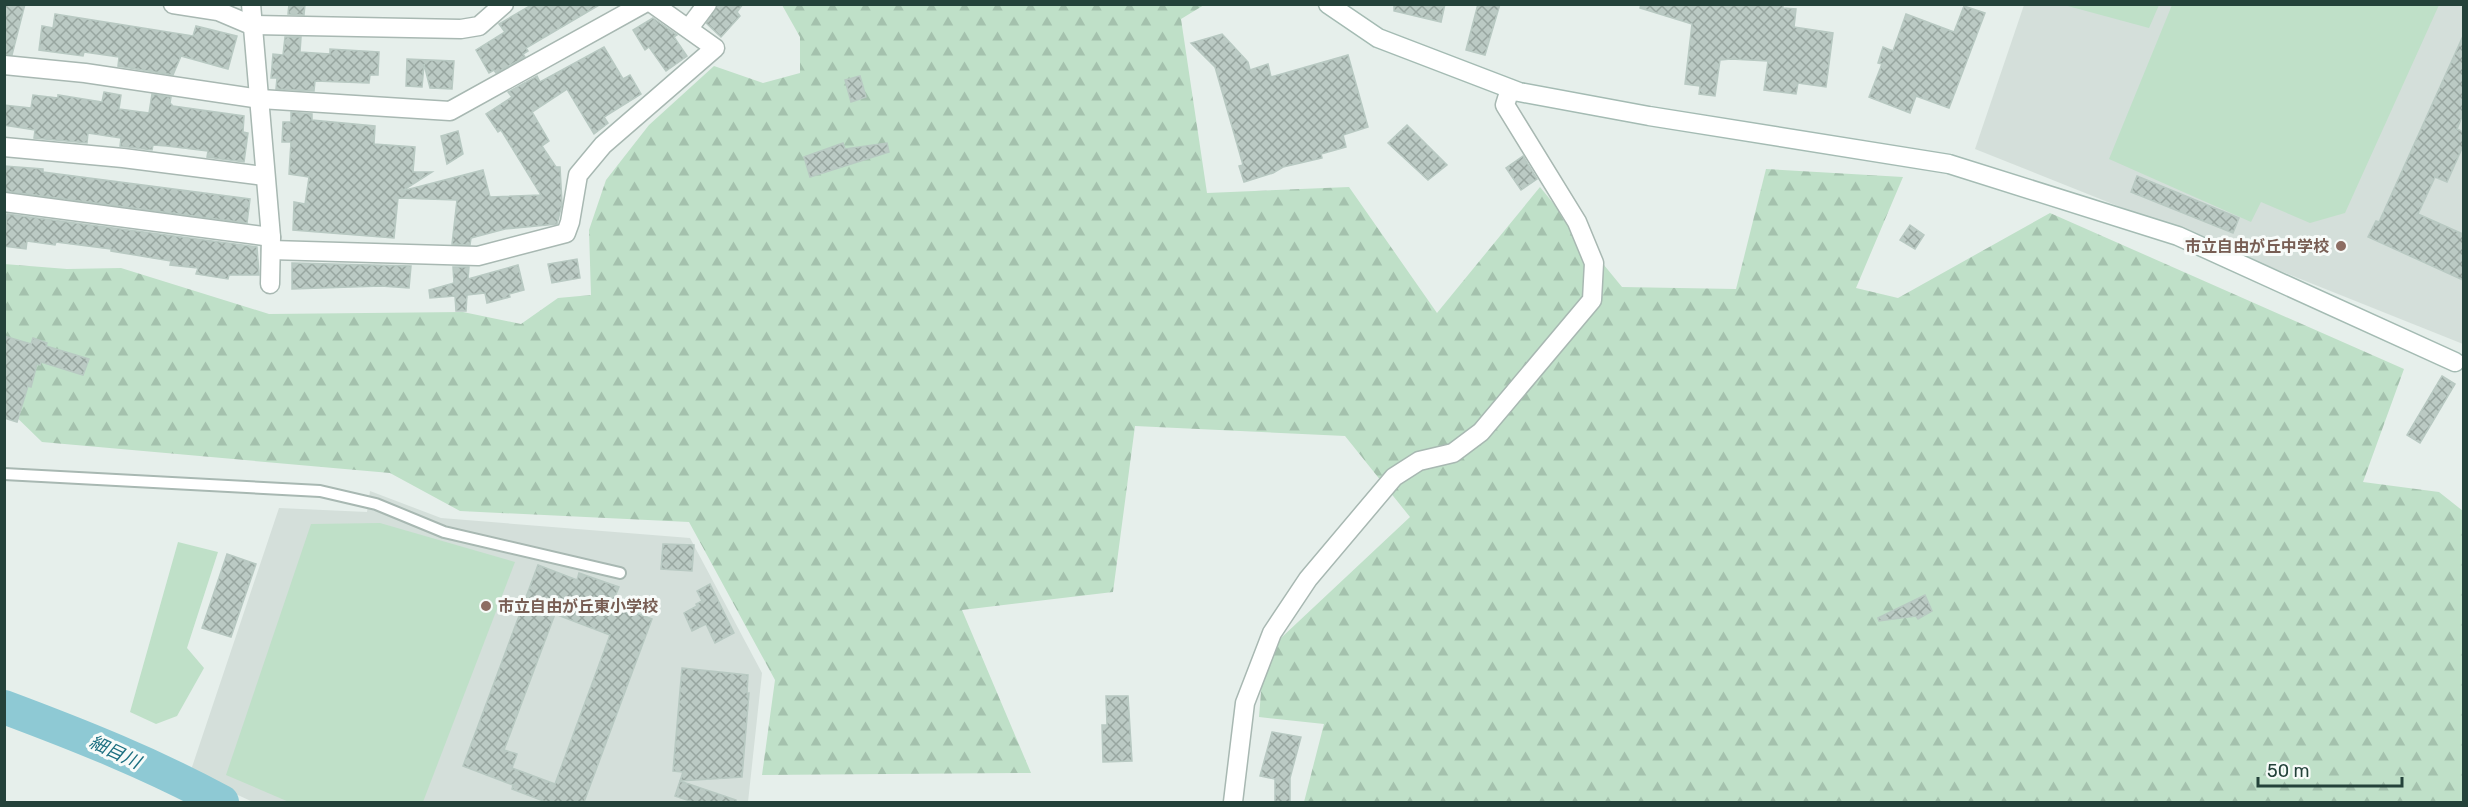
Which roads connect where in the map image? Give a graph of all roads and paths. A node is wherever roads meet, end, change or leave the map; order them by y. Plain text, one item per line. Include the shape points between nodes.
1 (173, 4) edge
2 (251, 4) edge
3 (504, 4) edge
4 (643, 4) edge
5 (652, 4) edge
6 (707, 4) edge
7 (1328, 4) edge
8 (251, 25) junction
9 (689, 28) junction
10 (4, 66) edge
11 (1510, 89) junction
12 (260, 99) junction
13 (4, 147) edge
14 (264, 176) junction
15 (4, 202) edge
16 (271, 243) junction
17 (270, 284) dead end
18 (2459, 364) edge
19 (4, 474) edge
20 (620, 573) dead end
21 (1233, 802) edge

1 - 8 street via 218,10
2 - 8 street
3 - 8 street via 479,26 461,29
4 - 12 street via 450,111
5 - 9 street
6 - 9 street
7 - 11 street via 1378,38
8 - 12 street
9 - 16 street via 715,48 603,145 578,175 566,232 478,256
10 - 12 street via 85,73
11 - 18 street via 1649,116 1949,164 2178,236
11 - 21 street via 1505,105 1577,222 1594,263 1592,300 1480,432 1453,453 1419,461 1394,477 1308,579 1272,633 1245,703
12 - 14 street
13 - 14 street
14 - 16 street
15 - 16 street
16 - 17 street
19 - 20 lane via 320,491 376,504 444,532

